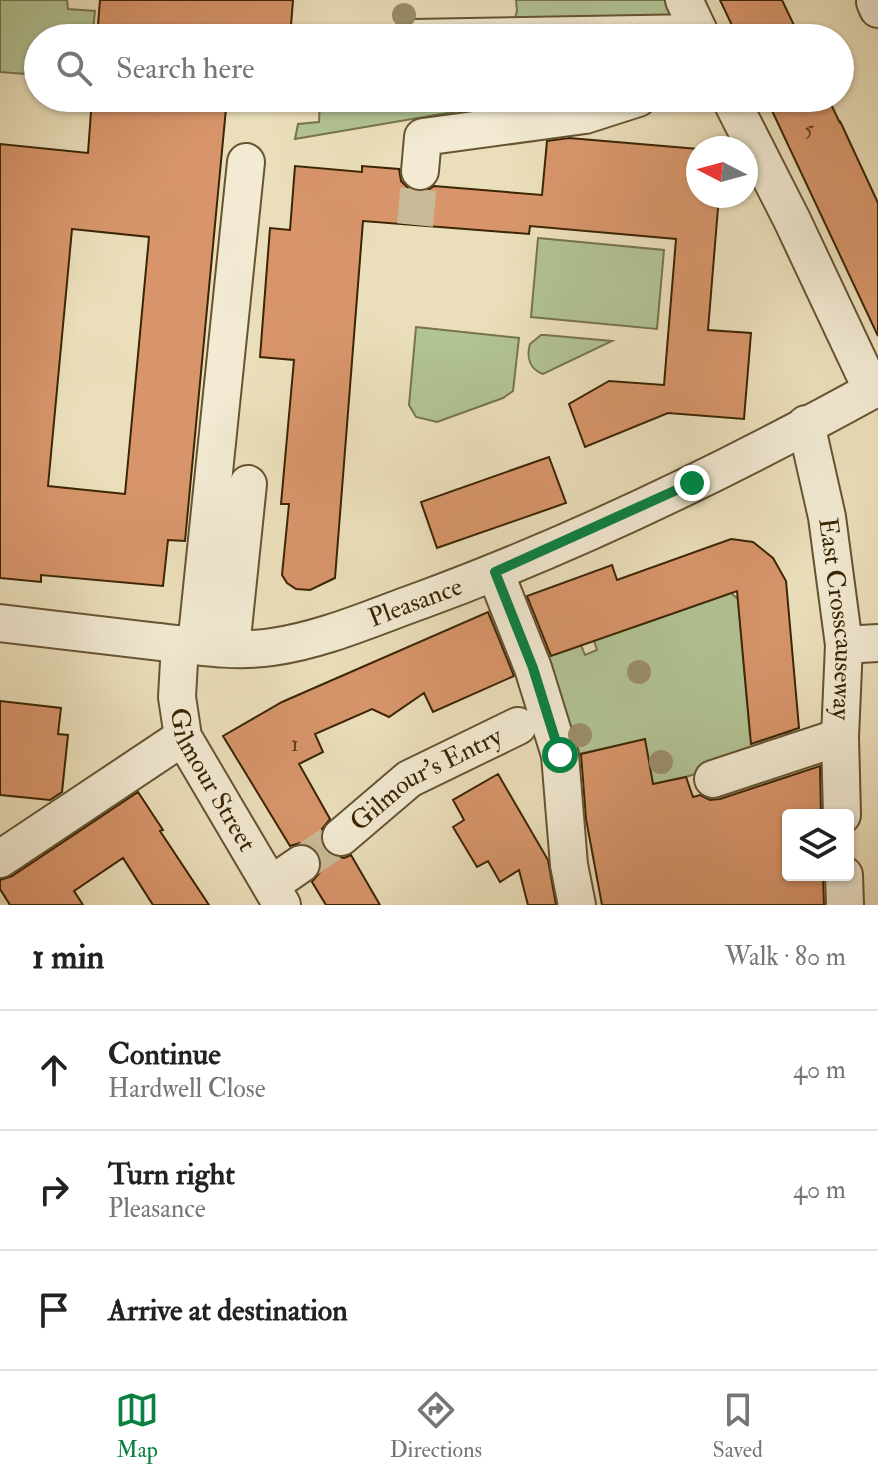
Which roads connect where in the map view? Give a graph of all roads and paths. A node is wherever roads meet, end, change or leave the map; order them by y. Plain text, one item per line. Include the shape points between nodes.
1 (684, 0) edge
2 (695, 24) edge
3 (594, 112) edge
4 (737, 112) edge
5 (246, 162) dead end
6 (420, 171) tunnel mouth
7 (875, 388) edge
8 (806, 424) junction
9 (248, 484) dead end
10 (495, 572) junction
11 (0, 623) edge
12 (861, 644) edge
13 (188, 645) junction
14 (231, 648) junction
15 (518, 726) dead end
16 (183, 737) junction
17 (840, 737) junction
18 (713, 779) dead end
19 (842, 809) edge
20 (341, 837) tunnel mouth
21 (0, 859) edge
22 (301, 864) tunnel mouth
23 (844, 881) edge
24 (277, 894) edge
25 (577, 905) edge
26 (845, 905) edge

1 - 2 street
3 - 6 street via 423,137
4 - 7 street
5 - 13 street, Gilmour Street
7 - 8 street, Pleasance
8 - 10 street, Pleasance via 648,504
8 - 12 street, East Crosscauseway
9 - 14 street
10 - 14 street, Pleasance via 314,638
10 - 25 street via 560,755
11 - 13 street, Pleasance
12 - 17 street, East Crosscauseway
13 - 14 street, Pleasance
13 - 16 street, Gilmour Street via 177,697
15 - 20 street, Gilmour's Entry via 409,779
16 - 21 street
16 - 24 street, Gilmour Street
17 - 18 street
17 - 19 street, East Crosscauseway
22 - 24 street
23 - 26 street

